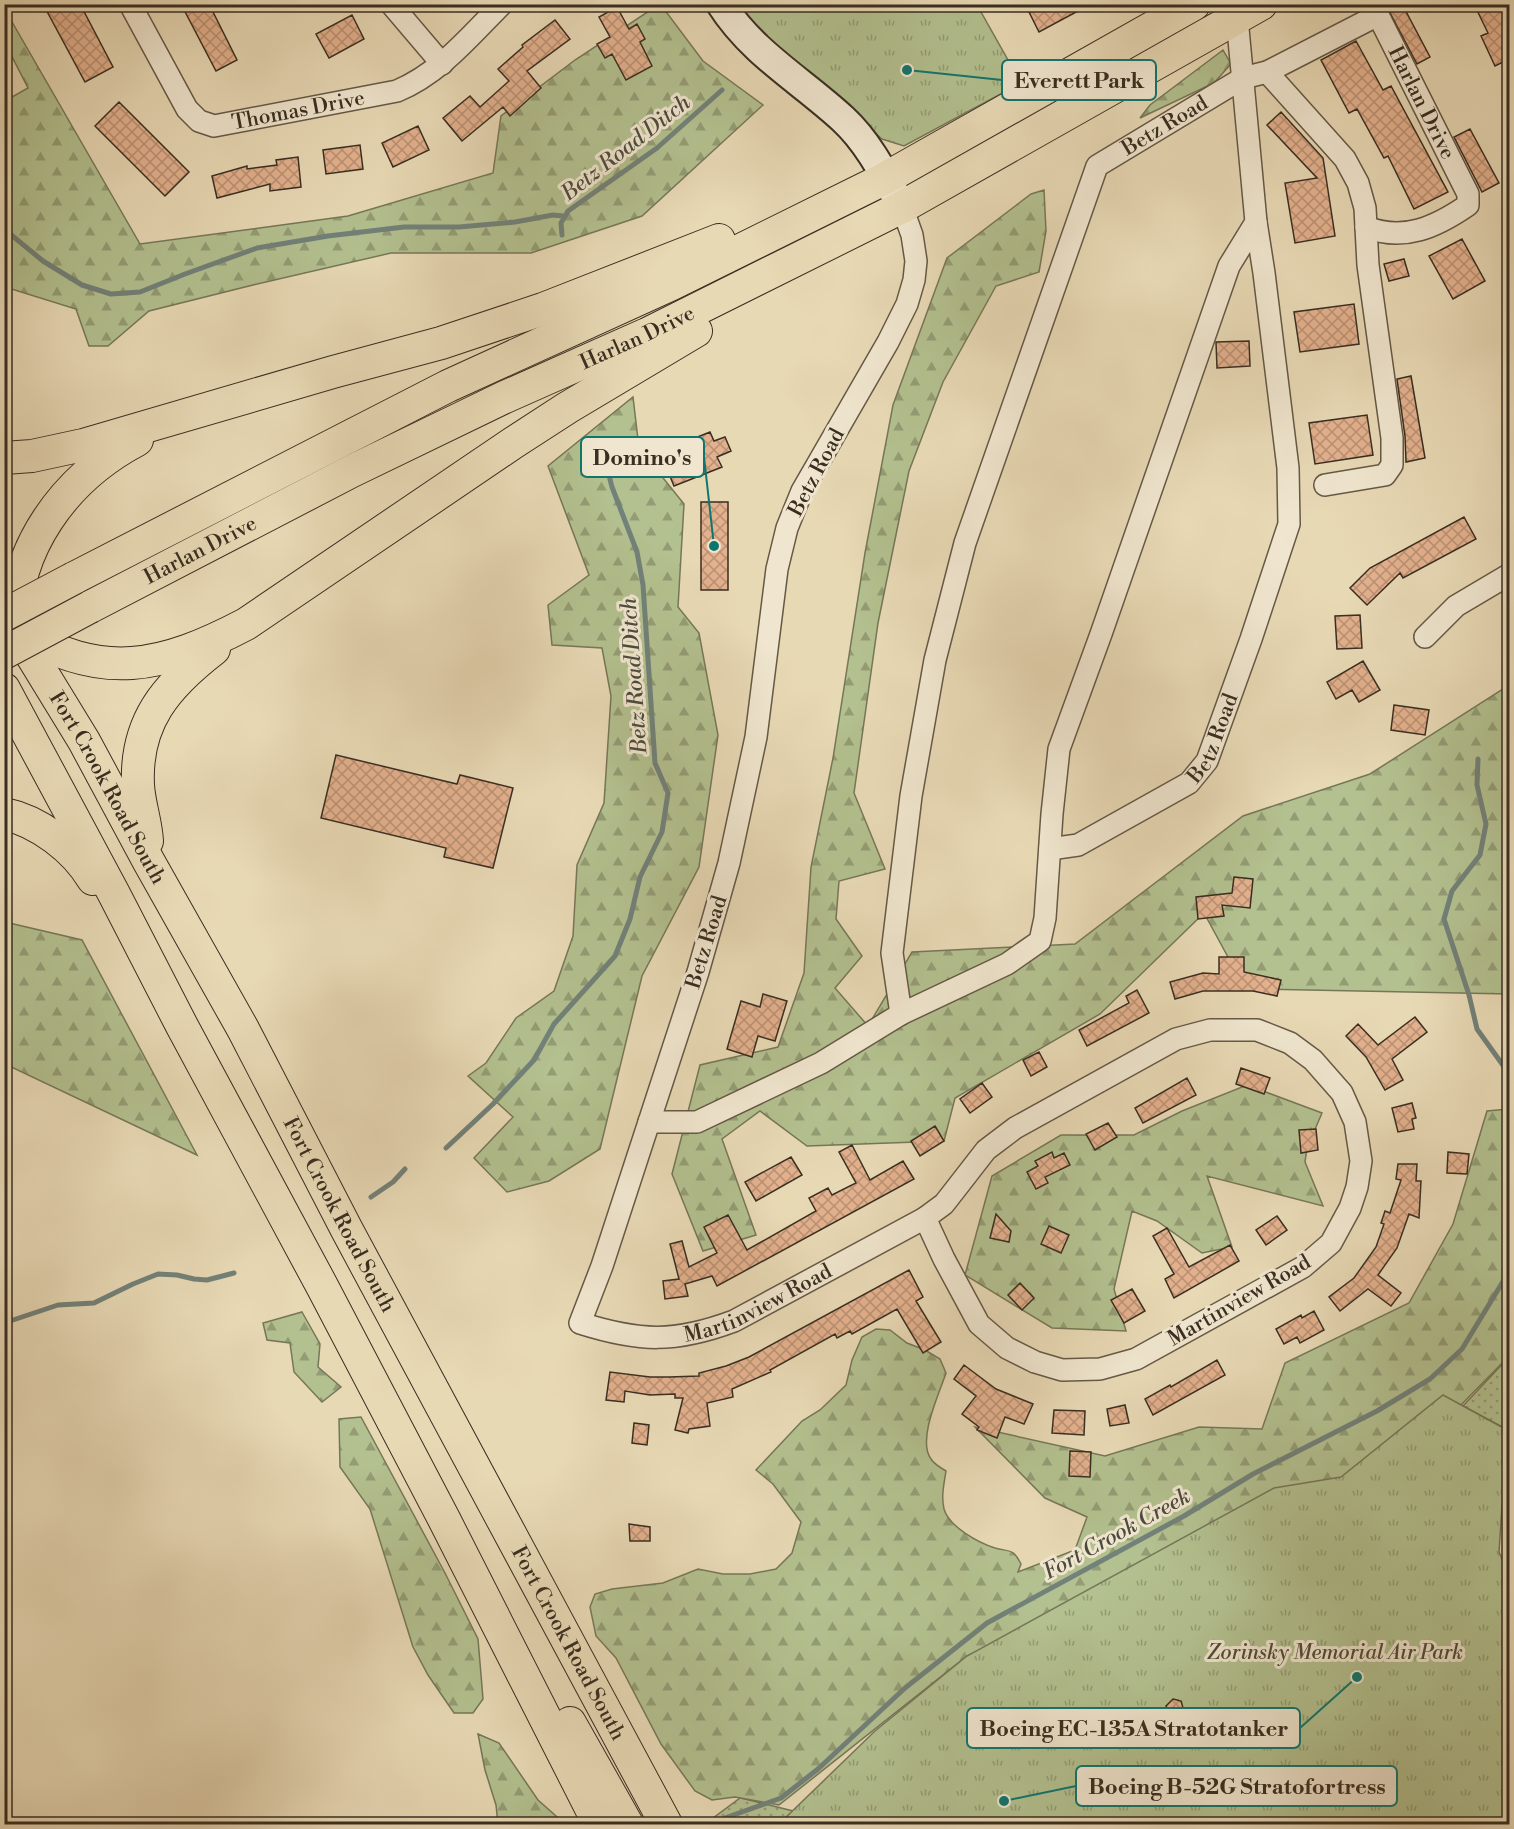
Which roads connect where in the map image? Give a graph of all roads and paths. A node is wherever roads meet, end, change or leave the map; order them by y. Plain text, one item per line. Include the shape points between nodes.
1 (130, 4) edge
2 (391, 4) edge
3 (502, 4) edge
4 (721, 4) edge
5 (1194, 4) edge
6 (1243, 9) edge
7 (442, 64) junction
8 (1267, 72) junction
9 (1243, 78) junction
10 (886, 178) junction
11 (902, 207) junction
12 (1256, 222) junction
13 (1366, 227) junction
14 (195, 414) junction
15 (4, 458) edge
16 (1325, 485) dead end
17 (1509, 574) edge
18 (246, 624) junction
19 (1425, 638) dead end
20 (7, 643) edge
21 (4, 814) edge
22 (1050, 849) junction
23 (149, 862) junction
24 (901, 1014) junction
25 (182, 1026) junction
26 (649, 1122) junction
27 (925, 1218) junction
28 (580, 1323) joint
29 (445, 1521) junction
30 (599, 1824) edge
31 (627, 1824) edge
32 (666, 1824) edge

1 - 7 street, Thomas Drive via 188,110 199,121 214,126 397,91
2 - 7 street
3 - 7 street, Thomas Drive
4 - 10 street, Betz Road via 756,47 843,119 872,153
5 - 10 main road, Harlan Drive
6 - 9 street, Betz Road
6 - 11 main road, Harlan Drive
8 - 9 street, Harlan Drive
8 - 13 street via 1345,159 1358,183
8 - 13 street, Harlan Drive via 1378,15 1468,194 1468,205 1444,221 1415,232 1381,233
9 - 12 street, Betz Road
9 - 24 street, Betz Road via 1096,166 965,543 935,660 911,796 892,953
10 - 11 street, Betz Road
10 - 14 main road via 521,316
10 - 20 main road, Harlan Drive, bridge via 672,284 448,386 74,578
11 - 18 main road via 567,408
11 - 20 main road, Harlan Drive, bridge via 647,334 352,471 90,607
11 - 26 street, Betz Road via 912,235 914,280 898,323 802,491 787,528 777,569 756,737 729,863
12 - 22 street via 1229,266 1059,749
12 - 22 street, Betz Road via 1288,468 1289,524 1207,761 1189,783 1078,845
13 - 16 street via 1392,465 1385,475
14 - 15 main road via 55,452
14 - 20 main road via 124,447 77,482 60,501 46,519 26,560
17 - 19 street via 1456,606
18 - 20 main road via 214,642 159,660 115,664 90,661 42,646
18 - 23 main road via 176,681 154,709 144,733 138,759 138,787
20 - 23 main road, Fort Crook Road South via 63,706
20 - 25 main road, Fort Crook Road South via 45,764
21 - 25 main road via 19,816 40,828 82,864
22 - 24 street via 1040,941 1006,964
23 - 32 main road, Fort Crook Road South via 243,1029
24 - 26 street via 821,1063 697,1122
25 - 29 main road, Fort Crook Road South
26 - 28 street, Betz Road
27 - 27 street, Martinview Road via 944,1204 986,1150 1015,1128 1176,1039 1210,1030 1257,1030 1290,1043 1313,1060 1342,1093 1355,1122 1360,1161 1357,1187 1331,1243 1303,1266 1208,1320 1136,1359 1100,1369 1062,1370 1035,1362 1007,1348 979,1324
27 - 28 street, Martinview Road via 735,1321 703,1333 636,1336
29 - 30 main road, Fort Crook Road South
29 - 31 main road via 526,1644

